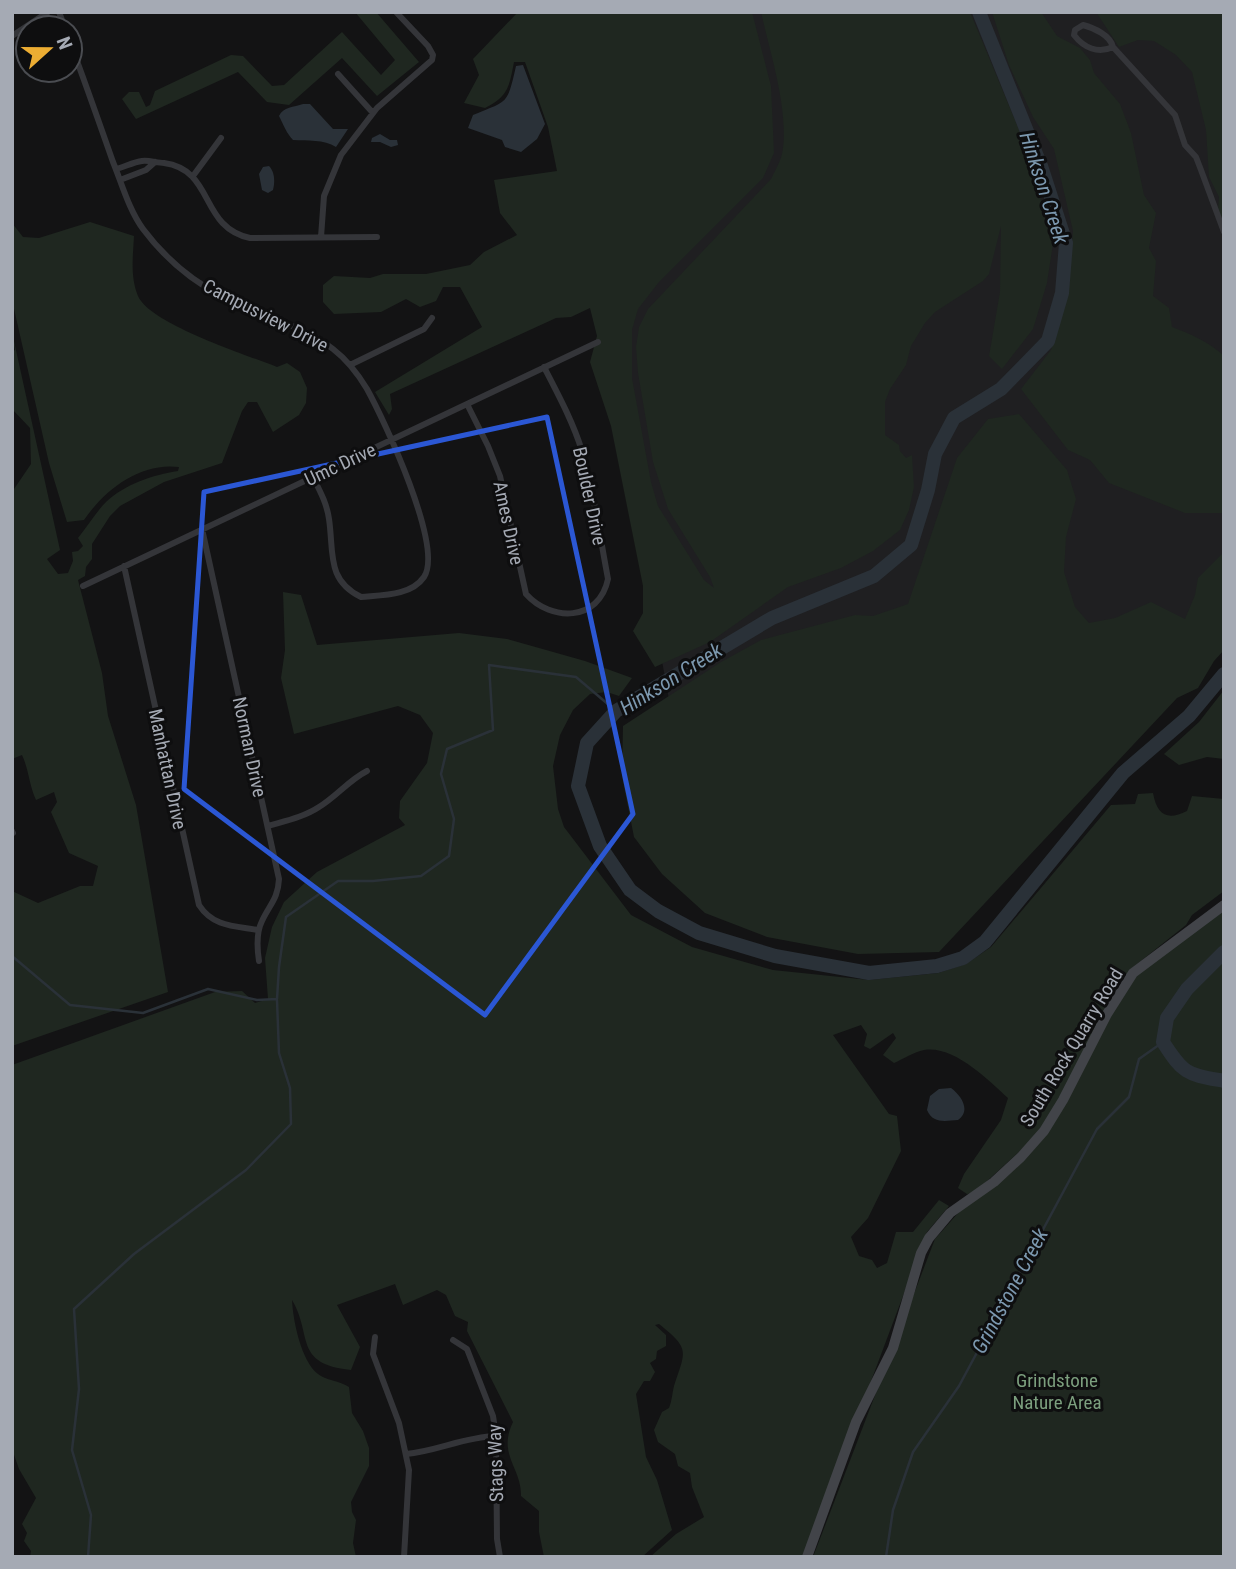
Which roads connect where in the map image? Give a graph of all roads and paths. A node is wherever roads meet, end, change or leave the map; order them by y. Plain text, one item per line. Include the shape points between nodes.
1 (48, 12) edge
2 (396, 12) edge
3 (12, 36) edge
4 (1113, 47) junction
5 (338, 74) dead end
6 (84, 81) edge
7 (373, 113) junction
8 (220, 138) dead end
9 (155, 162) junction
10 (116, 169) junction
11 (193, 176) junction
12 (120, 180) junction
13 (1224, 232) edge
14 (321, 237) junction
15 (377, 237) dead end
16 (432, 318) dead end
17 (598, 342) dead end
18 (350, 365) junction
19 (544, 367) junction
20 (467, 404) junction
21 (391, 440) junction
22 (313, 477) junction
23 (202, 529) junction
24 (124, 566) junction
25 (83, 586) dead end
26 (573, 614) joint
27 (367, 771) dead end
28 (268, 826) junction
29 (1224, 905) edge
30 (258, 930) junction
31 (259, 961) dead end
32 (375, 1337) dead end
33 (453, 1339) dead end
34 (496, 1436) junction
35 (406, 1454) junction
36 (404, 1557) edge
37 (500, 1557) edge
38 (807, 1557) edge

1 - 3 street
2 - 7 street via 428,46 432,60
4 - 4 street via 1092,28 1083,25 1075,30 1074,35 1089,48 1103,51
4 - 13 street via 1175,115
5 - 7 street
6 - 10 street, Campusview Drive
7 - 14 street via 331,176 324,196
8 - 11 street
9 - 10 street via 144,160
9 - 11 street via 185,169
9 - 12 street
10 - 12 street, Campusview Drive
11 - 14 street via 217,218 237,235
12 - 18 street, Campusview Drive via 142,228 178,268 223,297 314,337
14 - 15 street
16 - 18 street via 424,329
17 - 19 street, Umc Drive
18 - 21 street, Campusview Drive
19 - 20 street, Umc Drive
19 - 26 street, Boulder Drive via 582,449 608,579 605,594 597,603
20 - 21 street, Umc Drive
20 - 26 street, Ames Drive via 500,476 526,594 548,610
21 - 22 street, Umc Drive
21 - 22 street, Campusview Drive via 412,487 429,555 425,576 407,591 361,597 342,584 334,565 329,517
22 - 23 street, Umc Drive
23 - 24 street, Umc Drive
23 - 28 street, Norman Drive
24 - 25 street, Umc Drive
24 - 30 street, Manhattan Drive via 199,905 222,925
27 - 28 street via 317,809
28 - 30 street, Norman Drive via 279,890
29 - 38 street, South Rock Quarry Road via 1133,973 1044,1131 993,1182 950,1213 929,1238 893,1348 856,1422
30 - 31 street, Norman Drive
32 - 35 street via 373,1354
33 - 34 street, Stags Way via 467,1349
34 - 35 street
34 - 37 street, Stags Way
35 - 36 street

